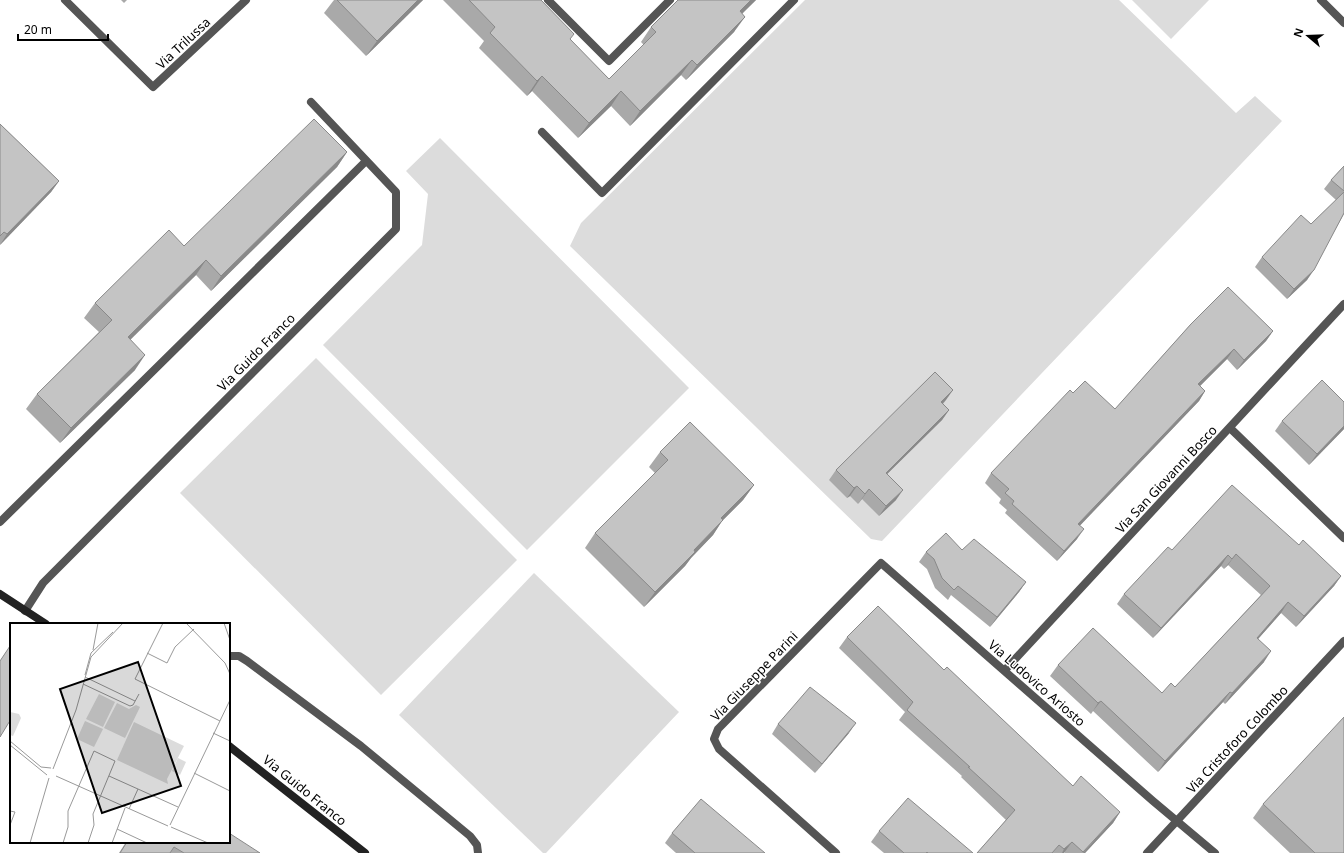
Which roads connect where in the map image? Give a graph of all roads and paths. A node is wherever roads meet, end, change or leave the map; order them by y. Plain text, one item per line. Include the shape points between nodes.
1 (66, 0) edge
2 (246, 0) edge
3 (548, 0) edge
4 (670, 0) edge
5 (794, 0) edge
6 (1320, 0) edge
7 (1344, 24) edge
8 (311, 102) dead end
9 (542, 132) dead end
10 (366, 161) junction
11 (1344, 304) edge
12 (1230, 428) junction
13 (0, 522) edge
14 (1344, 538) edge
15 (881, 563) joint
16 (0, 594) edge
17 (25, 611) junction
18 (44, 623) edge
19 (1344, 641) edge
20 (230, 656) edge
21 (1005, 670) junction
22 (230, 747) edge
23 (1177, 821) junction
24 (365, 853) edge
25 (478, 853) edge
26 (836, 853) edge
27 (1147, 853) edge
28 (1215, 853) edge

1 - 2 street, Via Trilussa via 153,87
3 - 4 street via 609,61
5 - 9 street via 602,193
6 - 7 street
8 - 10 street, Via Guido Franco
10 - 13 street
10 - 17 street, Via Guido Franco via 396,192 396,229 43,583
11 - 12 street, Via San Giovanni Bosco
12 - 14 street
12 - 21 street, Via San Giovanni Bosco
15 - 21 street, Via Ludovico Ariosto
15 - 26 street, Via Giuseppe Parini via 718,729 714,739 719,749
16 - 17 street
17 - 18 street
19 - 23 street, Via Cristoforo Colombo
20 - 25 street via 239,656 247,660 361,746 470,836 477,845
21 - 23 street, Via Ludovico Ariosto
22 - 24 street, Via Guido Franco
23 - 27 street, Via Cristoforo Colombo
23 - 28 street, Via Ludovico Ariosto

